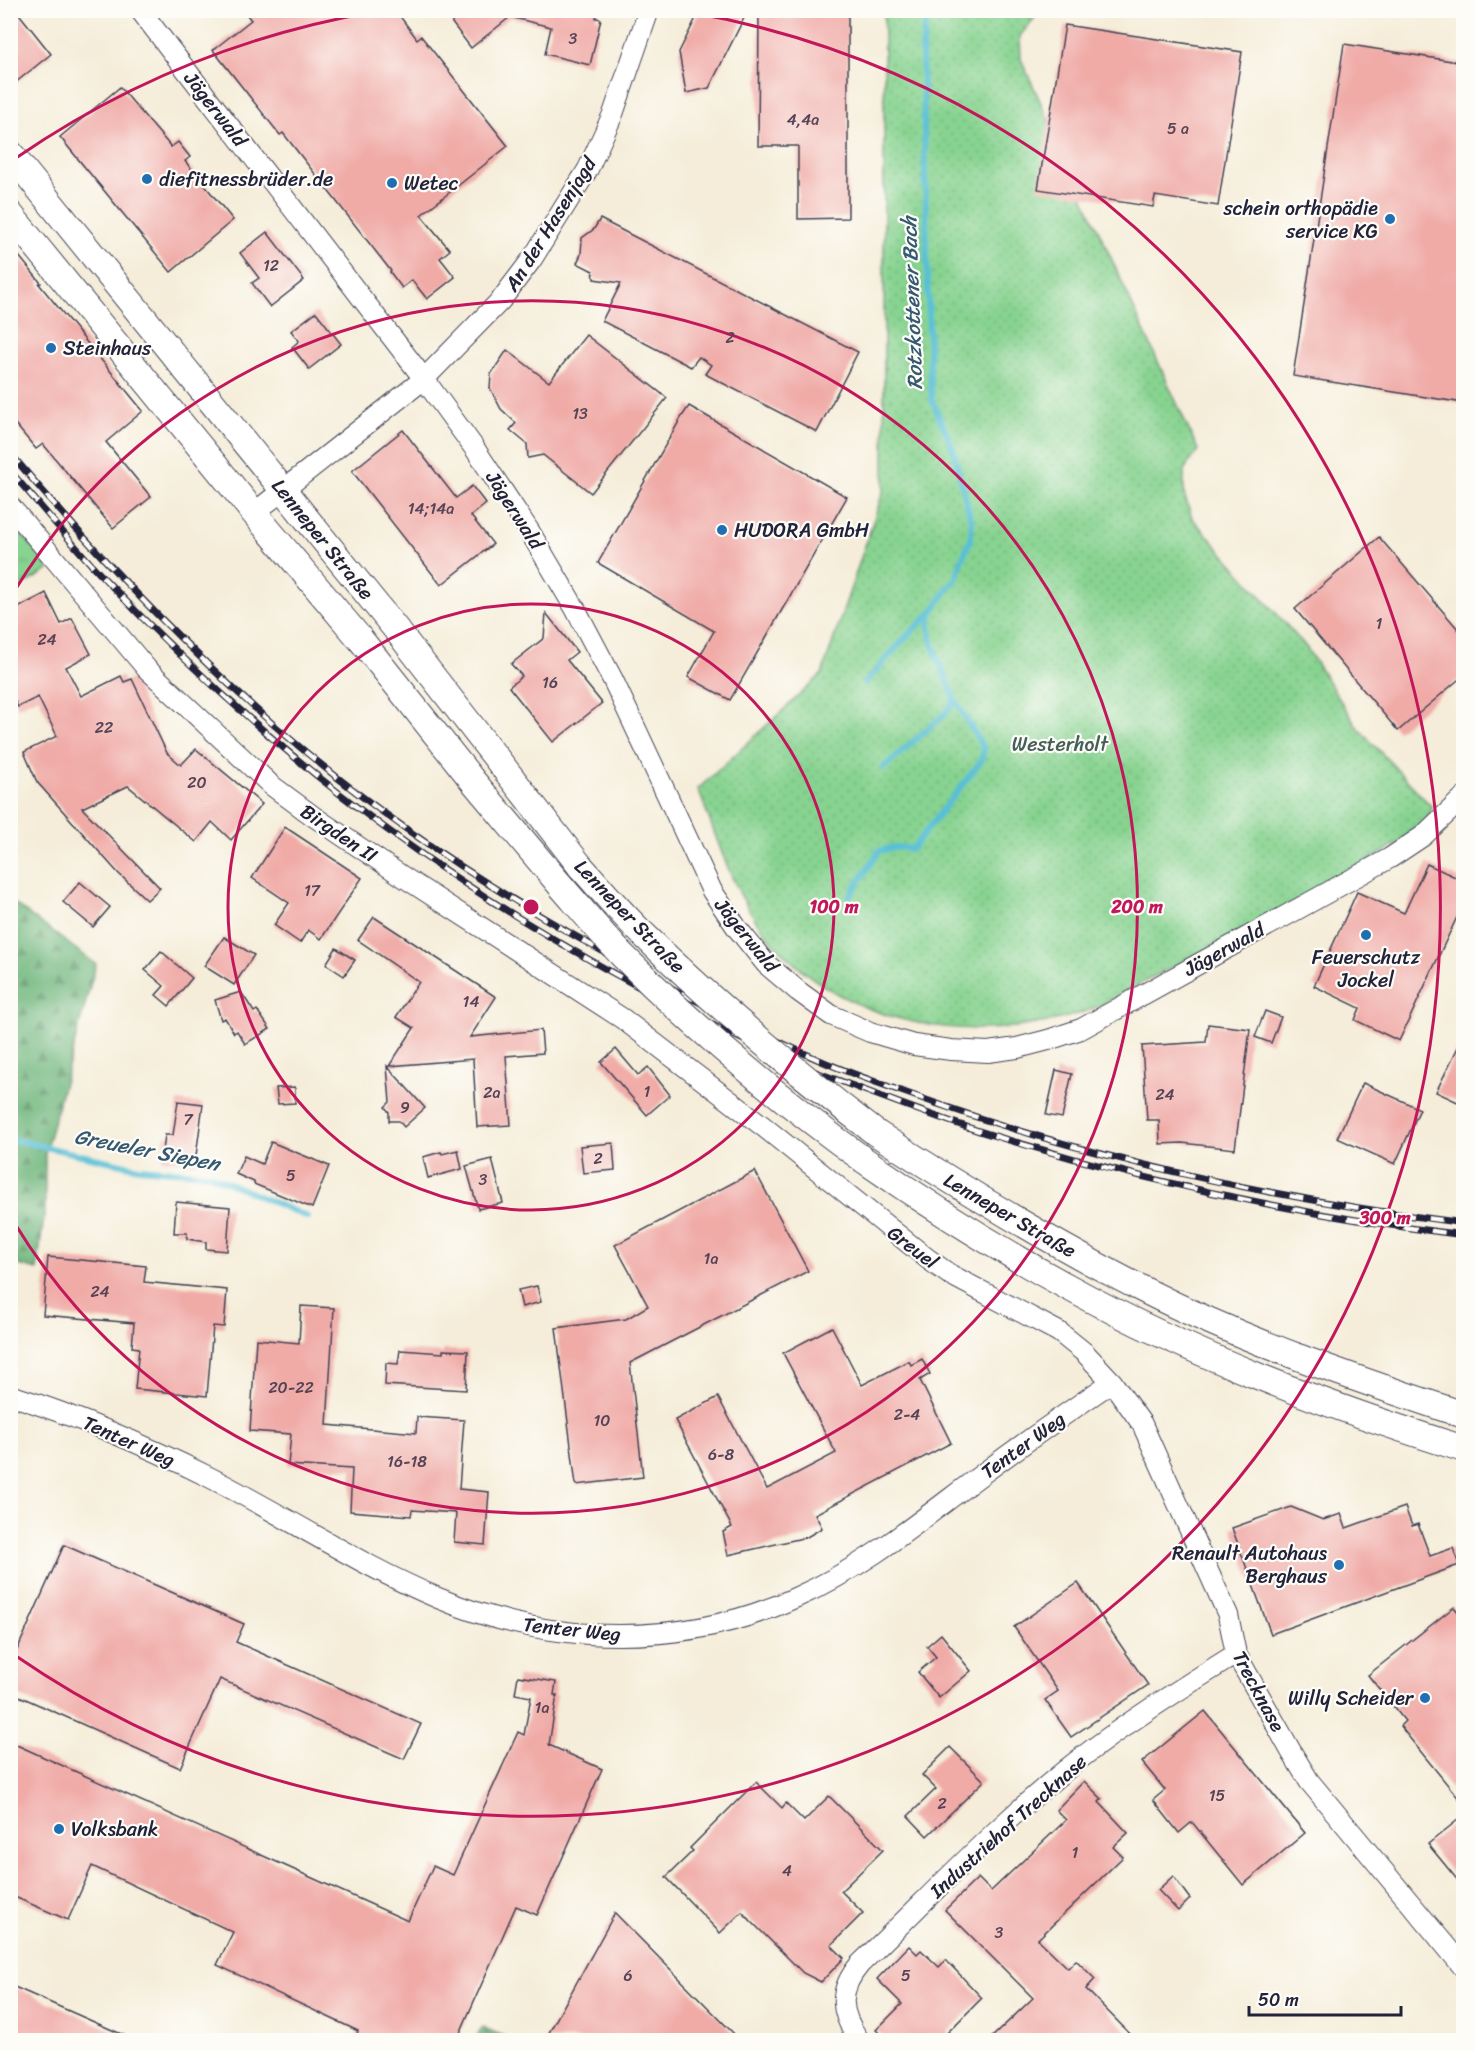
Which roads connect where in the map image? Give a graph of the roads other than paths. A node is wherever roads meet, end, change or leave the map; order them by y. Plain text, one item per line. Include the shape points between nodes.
1 (140, 10) edge
2 (650, 10) edge
3 (10, 153) edge
4 (10, 214) edge
5 (424, 379) junction
6 (283, 490) junction
7 (10, 506) edge
8 (254, 513) junction
9 (1464, 797) edge
10 (724, 1095) joint
11 (1112, 1382) junction
12 (10, 1395) edge
13 (1464, 1415) edge
14 (1464, 1449) edge
15 (1236, 1654) junction
16 (1464, 1968) edge
17 (859, 2040) edge

1 - 5 street, Jägerwald
2 - 5 street, An der Hasenjagd via 613,114 588,169 559,218 501,300
3 - 6 main road, Lenneper Straße
4 - 8 main road, Lenneper Straße
5 - 6 street
5 - 9 street, Jägerwald via 494,477 576,610 712,891 737,928 766,964 798,992 831,1015 870,1032 914,1045 988,1052 1017,1048 1081,1029 1390,858
6 - 8 street
6 - 13 main road, Lenneper Straße, bridge via 580,867 717,1004 798,1073 876,1133 966,1191 1146,1291 1323,1365
7 - 10 street, Birgden II via 147,669 272,785 405,878 623,1019
8 - 14 main road, Lenneper Straße, bridge via 473,781 622,954 778,1095 957,1223 1068,1287 1189,1346 1273,1381
10 - 11 street, Greuel via 928,1260 1059,1332
11 - 12 street, Tenter Weg via 873,1556 798,1597 744,1618 702,1628 623,1636 518,1625 439,1599 127,1438
11 - 15 street, Trecknase via 1142,1424 1171,1484 1228,1615
15 - 16 street, Trecknase via 1309,1781
15 - 17 street, Industriehof Trecknase via 1108,1738 1044,1788 860,1964 844,1991 851,2028

